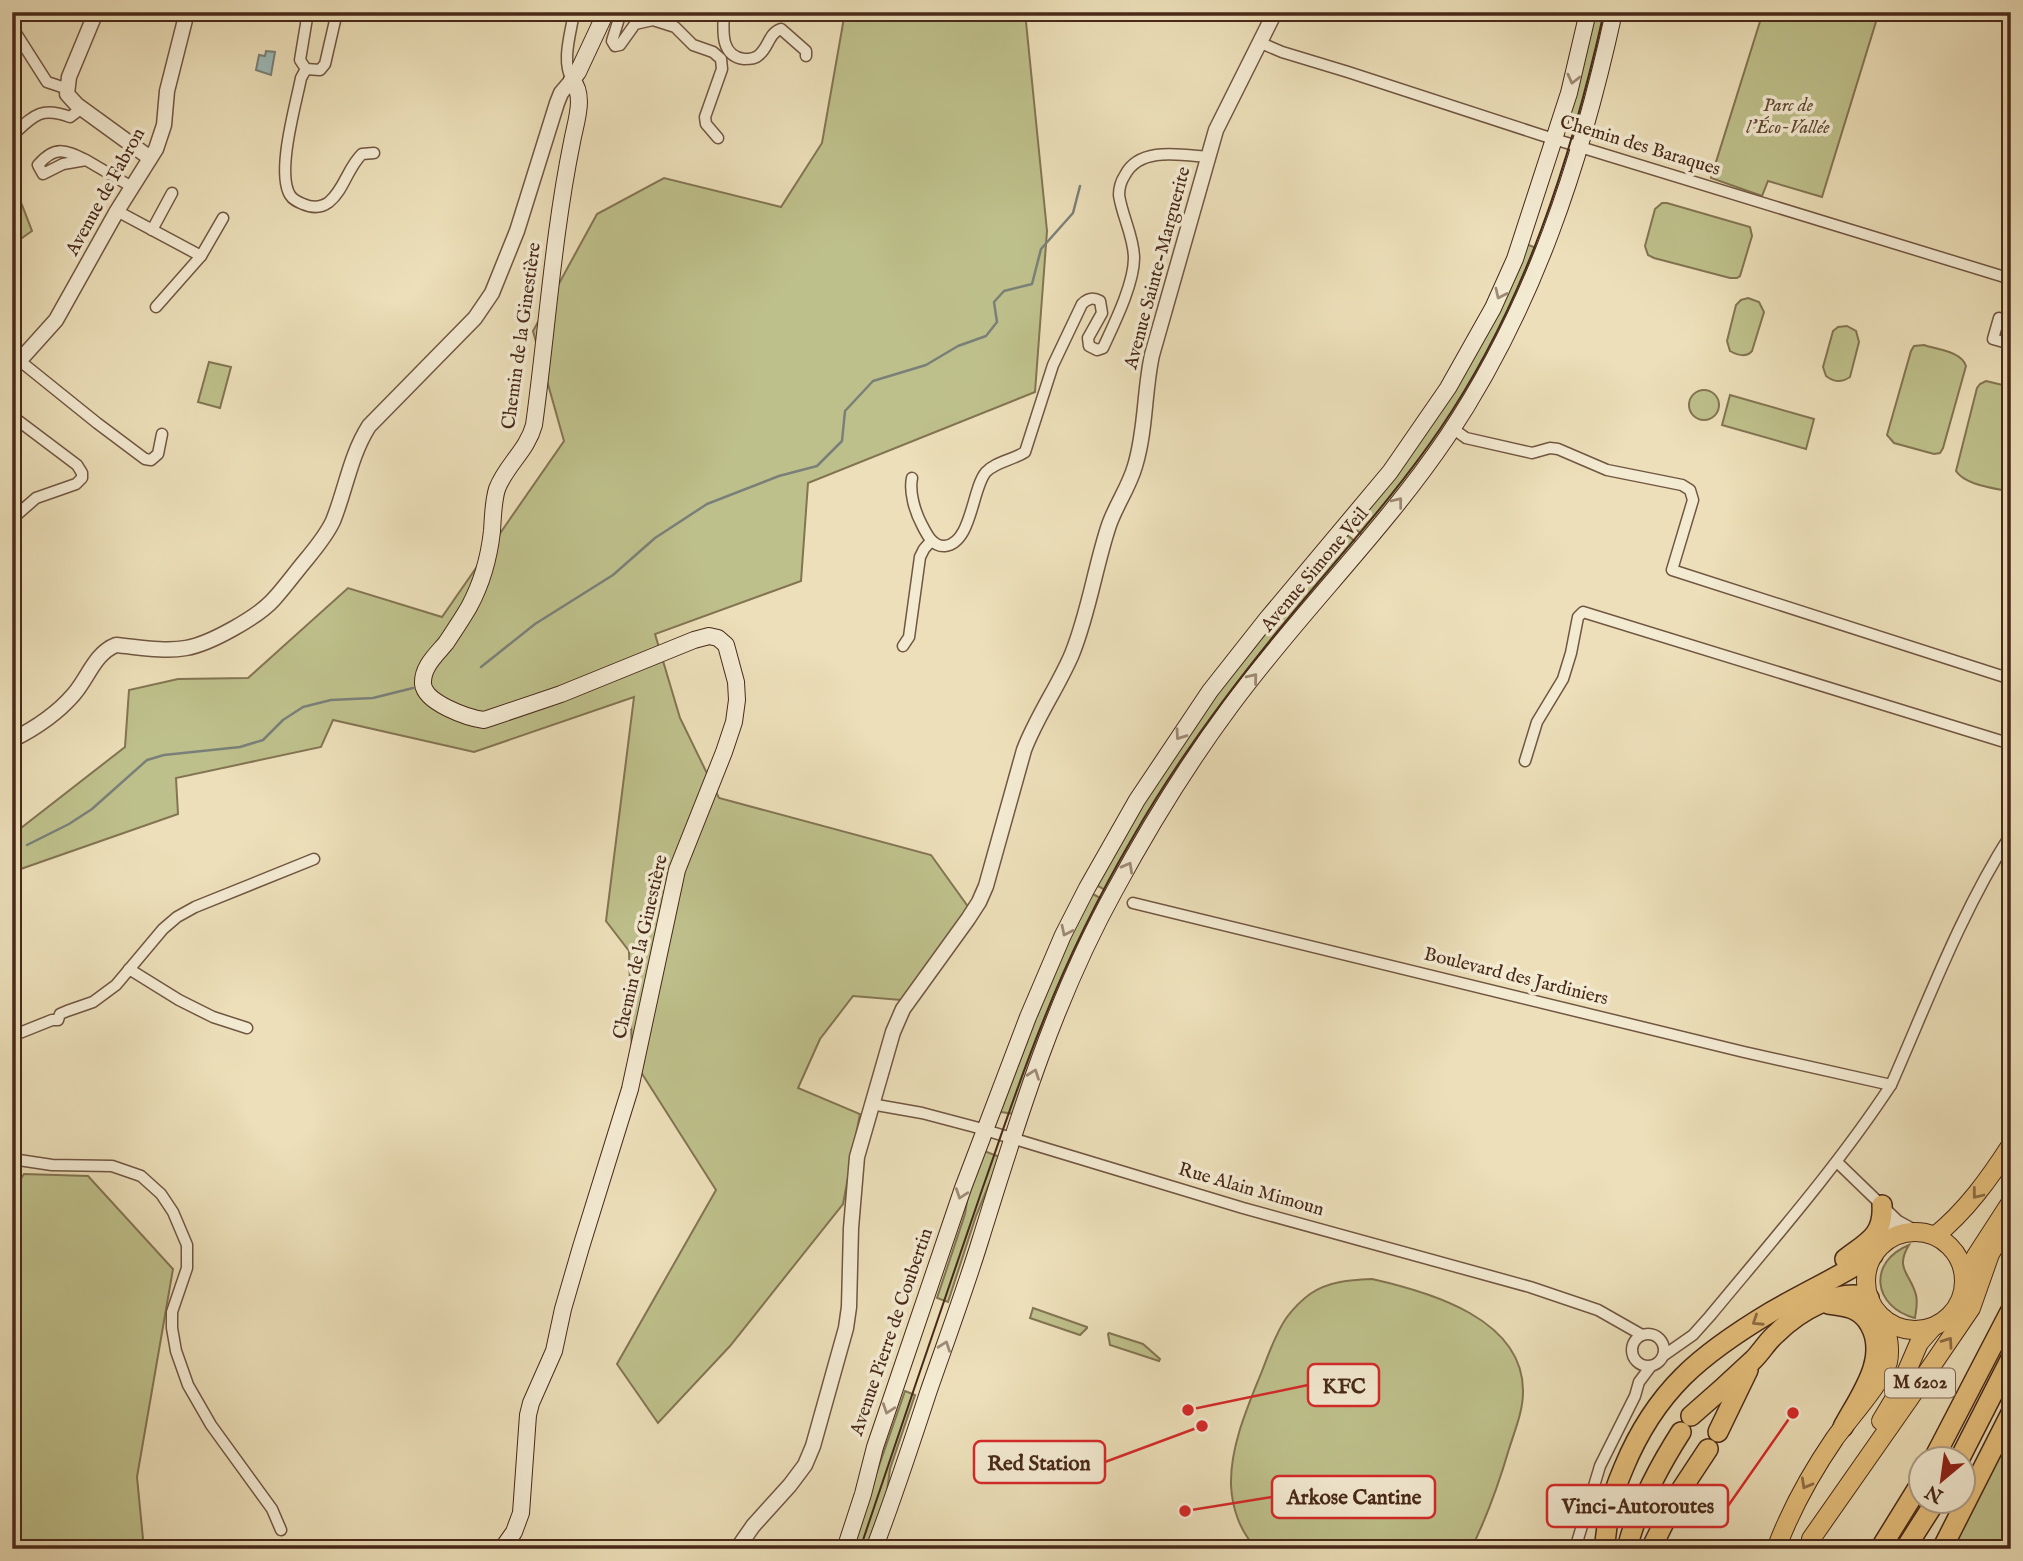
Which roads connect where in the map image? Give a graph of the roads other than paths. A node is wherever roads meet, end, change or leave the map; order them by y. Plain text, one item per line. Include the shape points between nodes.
1 (96, 12) edge
2 (187, 12) edge
3 (308, 12) edge
4 (337, 12) edge
5 (575, 12) edge
6 (606, 12) edge
7 (621, 12) edge
8 (724, 12) edge
9 (1275, 12) edge
10 (1588, 12) edge
11 (1614, 12) edge
12 (12, 27) edge
13 (1261, 43) junction
14 (806, 56) dead end
15 (306, 69) junction
16 (572, 80) junction
17 (68, 89) junction
18 (82, 108) junction
19 (12, 136) edge
20 (718, 138) dead end
21 (1555, 139) junction
22 (1580, 146) junction
23 (374, 153) dead end
24 (1208, 156) junction
25 (150, 158) junction
26 (86, 160) dead end
27 (132, 187) junction
28 (172, 193) dead end
29 (117, 211) junction
30 (223, 218) dead end
31 (152, 230) junction
32 (201, 256) junction
33 (2011, 279) edge
34 (156, 307) dead end
35 (2011, 321) edge
36 (2011, 344) edge
37 (16, 365) edge
38 (12, 416) edge
39 (1452, 428) junction
40 (162, 434) dead end
41 (912, 478) dead end
42 (12, 519) edge
43 (931, 541) junction
44 (903, 646) dead end
45 (2011, 679) edge
46 (12, 740) edge
47 (2011, 744) edge
48 (1525, 761) dead end
49 (2011, 834) edge
50 (314, 859) dead end
51 (1133, 903) dead end
52 (130, 969) junction
53 (247, 1028) dead end
54 (12, 1037) edge
55 (1891, 1085) junction
56 (871, 1104) junction
57 (985, 1130) junction
58 (1011, 1138) junction
59 (2011, 1145) edge
60 (12, 1159) edge
61 (1837, 1162) junction
62 (2011, 1202) edge
63 (1882, 1205) junction
64 (2011, 1217) edge
65 (1926, 1234) junction
66 (1891, 1238) junction
67 (1873, 1255) junction
68 (1964, 1279) junction
69 (1818, 1296) junction
70 (1869, 1298) junction
71 (2011, 1310) edge
72 (1884, 1319) junction
73 (1616, 1322) junction
74 (1933, 1326) junction
75 (1642, 1335) junction
76 (1660, 1340) junction
77 (1686, 1341) junction
78 (1632, 1346) junction
79 (1663, 1356) junction
80 (2011, 1358) edge
81 (1635, 1360) junction
82 (1753, 1360) junction
83 (1651, 1366) junction
84 (1639, 1382) junction
85 (2011, 1413) edge
86 (1843, 1427) junction
87 (1940, 1446) edge
88 (1966, 1446) edge
89 (1908, 1504) edge
90 (1926, 1516) edge
91 (281, 1531) dead end
92 (1808, 1544) edge
93 (502, 1549) edge
94 (737, 1549) edge
95 (845, 1549) edge
96 (874, 1549) edge
97 (1575, 1549) edge
98 (1604, 1549) edge
99 (1627, 1549) edge
100 (1651, 1549) edge
101 (1776, 1549) edge
102 (1880, 1549) edge
103 (1905, 1549) edge
104 (1942, 1549) edge

1 - 17 street
2 - 25 street, Avenue de Fabron via 167,91 164,125
3 - 15 street via 300,60
4 - 15 street via 323,68
5 - 16 street via 567,58
6 - 16 main road
7 - 20 street via 612,41 615,46 635,24 653,20 675,27 694,45 721,59 722,69 705,117
8 - 14 street via 723,36 737,57 754,59 781,29
9 - 13 street, Avenue Sainte-Marguerite
10 -> 21 main road, Avenue Simone Veil
11 - 22 main road, Avenue Simone Veil
12 - 17 street via 47,82
13 - 21 street, Chemin des Baraques
13 - 24 street, Avenue Sainte-Marguerite via 1222,116
15 - 23 street via 284,164 289,194 300,203 320,207 338,192 353,162 362,154
16 - 46 street, Chemin de la Ginestière via 557,103 521,218 487,303 369,426 329,527 274,600 195,646 109,648 58,711
16 - 93 main road, Chemin de la Ginestière via 579,93 579,108 564,182 534,425 525,448 496,492 481,582 425,670 423,684 433,699 472,719 484,720 709,636 726,645 737,700 724,752 677,870 630,1089 554,1351 528,1415 522,1513
17 - 18 street via 67,94
18 - 19 street via 70,117 56,112 35,114
18 - 25 street
21 - 22 street, Chemin des Baraques
21 -> 57 main road, Avenue Simone Veil via 1515,259 1448,388 1390,472 1210,691 1119,829 1048,969
22 - 33 street, Chemin des Baraques
22 - 39 main road, Avenue Simone Veil via 1528,292
24 - 43 street via 1163,154 1144,158 1126,171 1119,194 1134,255 1133,271 1103,348 1090,346 1088,338 1102,313 1100,301 1086,300 1053,365 1025,452 984,474 956,541 946,546
24 - 56 street, Avenue Sainte-Marguerite via 1147,376 1135,468 1110,523 1084,620 1024,750 979,902 903,1009
25 - 27 street, Avenue de Fabron
26 - 27 street
27 - 29 street, Avenue de Fabron
28 - 31 street
29 - 31 street
29 - 37 street, Avenue de Fabron via 56,320
30 - 32 street
31 - 32 street
32 - 34 street
35 - 36 street via 1999,318 1993,339
37 - 40 street via 145,459 158,454
38 - 42 street via 78,465 82,473 76,484 36,499
39 - 45 street via 1466,438 1532,453 1558,449 1607,470 1682,485 1693,500 1672,570
58 -> 39 main road, Avenue Simone Veil via 1070,981 1159,813 1230,706 1403,497
41 - 43 street via 910,488 920,523
43 - 44 street via 920,557 909,637
47 - 48 street via 1583,612 1563,679 1537,722
49 - 55 street via 1972,904
50 - 52 street via 195,906 163,929
51 - 55 street, Boulevard des Jardiniers
52 - 53 street via 179,1000
52 - 54 street via 93,1002
55 - 61 street
56 - 57 street, Rue Alain Mimoun
56 - 94 street, Avenue Sainte-Marguerite via 854,1175 846,1328 817,1434 805,1465
57 - 58 street, Rue Alain Mimoun
57 -> 95 main road, Avenue Pierre de Coubertin via 875,1447
58 - 73 street, Rue Alain Mimoun via 1562,1297
96 -> 58 main road via 958,1311
59 -> 65 main road via 1959,1215
60 - 91 street via 52,1166 112,1166 141,1176 161,1194 187,1245 187,1268 172,1312 172,1328 188,1385 272,1509
61 - 63 street
61 - 77 street
62 - 68 main road
63 - 65 street via 1898,1221
63 - 66 street
63 - 69 highway via 1878,1232 1841,1262
92 -> 64 main road, M 6202 via 1967,1314 1990,1254
65 - 66 main road
65 - 68 main road via 1955,1254
66 - 67 main road
67 - 69 highway
67 - 70 main road via 1867,1268
68 - 74 main road via 1956,1308
69 - 70 highway
69 - 82 highway
69 - 86 highway via 1854,1309 1875,1335 1876,1361
69 -> 98 highway via 1771,1312 1697,1363 1666,1393 1635,1440 1619,1480
70 - 72 main road
71 - 87 highway
72 - 74 main road via 1913,1330
72 - 86 main road, M 6202 via 1888,1362
73 - 75 street, Rue Alain Mimoun
73 - 78 street, Rue Alain Mimoun
74 - 92 main road, M 6202 via 1919,1343 1896,1396
75 - 76 street
75 - 78 street
76 - 77 street
76 - 79 street
77 - 79 street
78 - 81 street
79 - 83 street
80 - 88 highway
81 - 83 street
81 - 84 street
82 - 99 highway via 1686,1424 1639,1510
82 - 100 highway
83 - 84 street
84 - 97 street via 1600,1466
85 - 104 highway
86 -> 101 main road, M 6202 via 1808,1482
89 - 102 highway
90 - 103 highway

